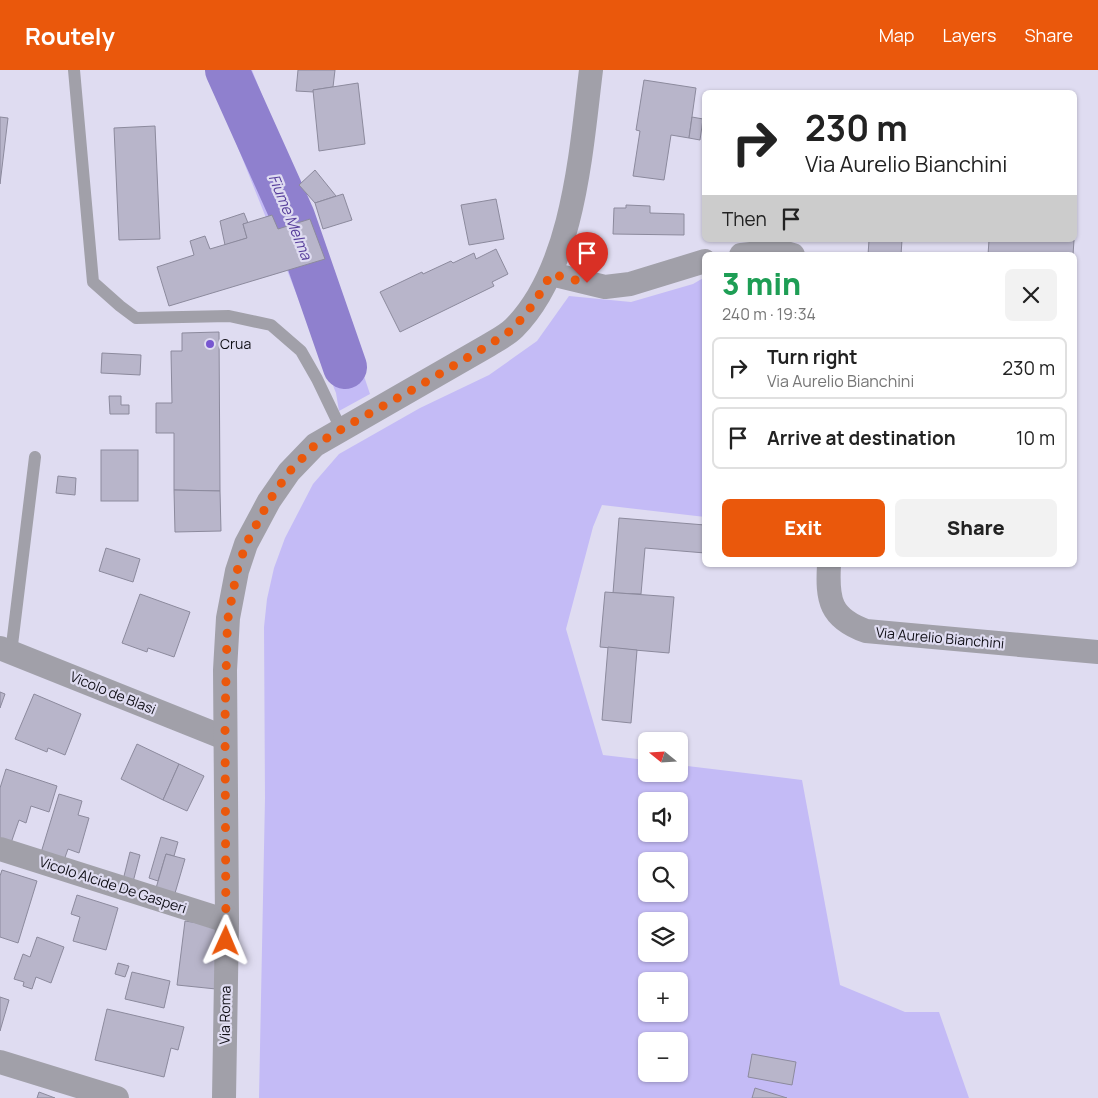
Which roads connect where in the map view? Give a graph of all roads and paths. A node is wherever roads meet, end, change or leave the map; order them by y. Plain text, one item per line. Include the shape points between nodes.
1 (74, 70) edge
2 (591, 70) edge
3 (770, 252) edge
4 (782, 252) edge
5 (702, 262) edge
6 (551, 274) junction
7 (341, 429) junction
8 (35, 457) dead end
9 (829, 567) edge
10 (6, 650) edge
11 (1098, 652) edge
12 (225, 738) junction
13 (0, 850) edge
14 (227, 921) junction
15 (0, 1062) edge
16 (117, 1098) edge
17 (224, 1098) edge

1 - 7 lane via 94,282 136,318 230,316 271,325 301,351
2 - 6 street, Via Roma via 580,161 563,241
3 - 4 street
5 - 6 street via 630,284 605,287
6 - 7 street, Via Roma via 535,302 513,329
7 - 12 street, Via Roma via 315,445 289,472 246,544 228,618
8 - 10 lane
9 - 11 street, Via Aurelio Bianchini via 827,592 837,614 848,625 866,631
10 - 12 street, Vicolo de Blasi
12 - 14 street, Via Roma
13 - 14 street, Vicolo Alcide De Gasperi
14 - 17 street, Via Roma
15 - 16 street

